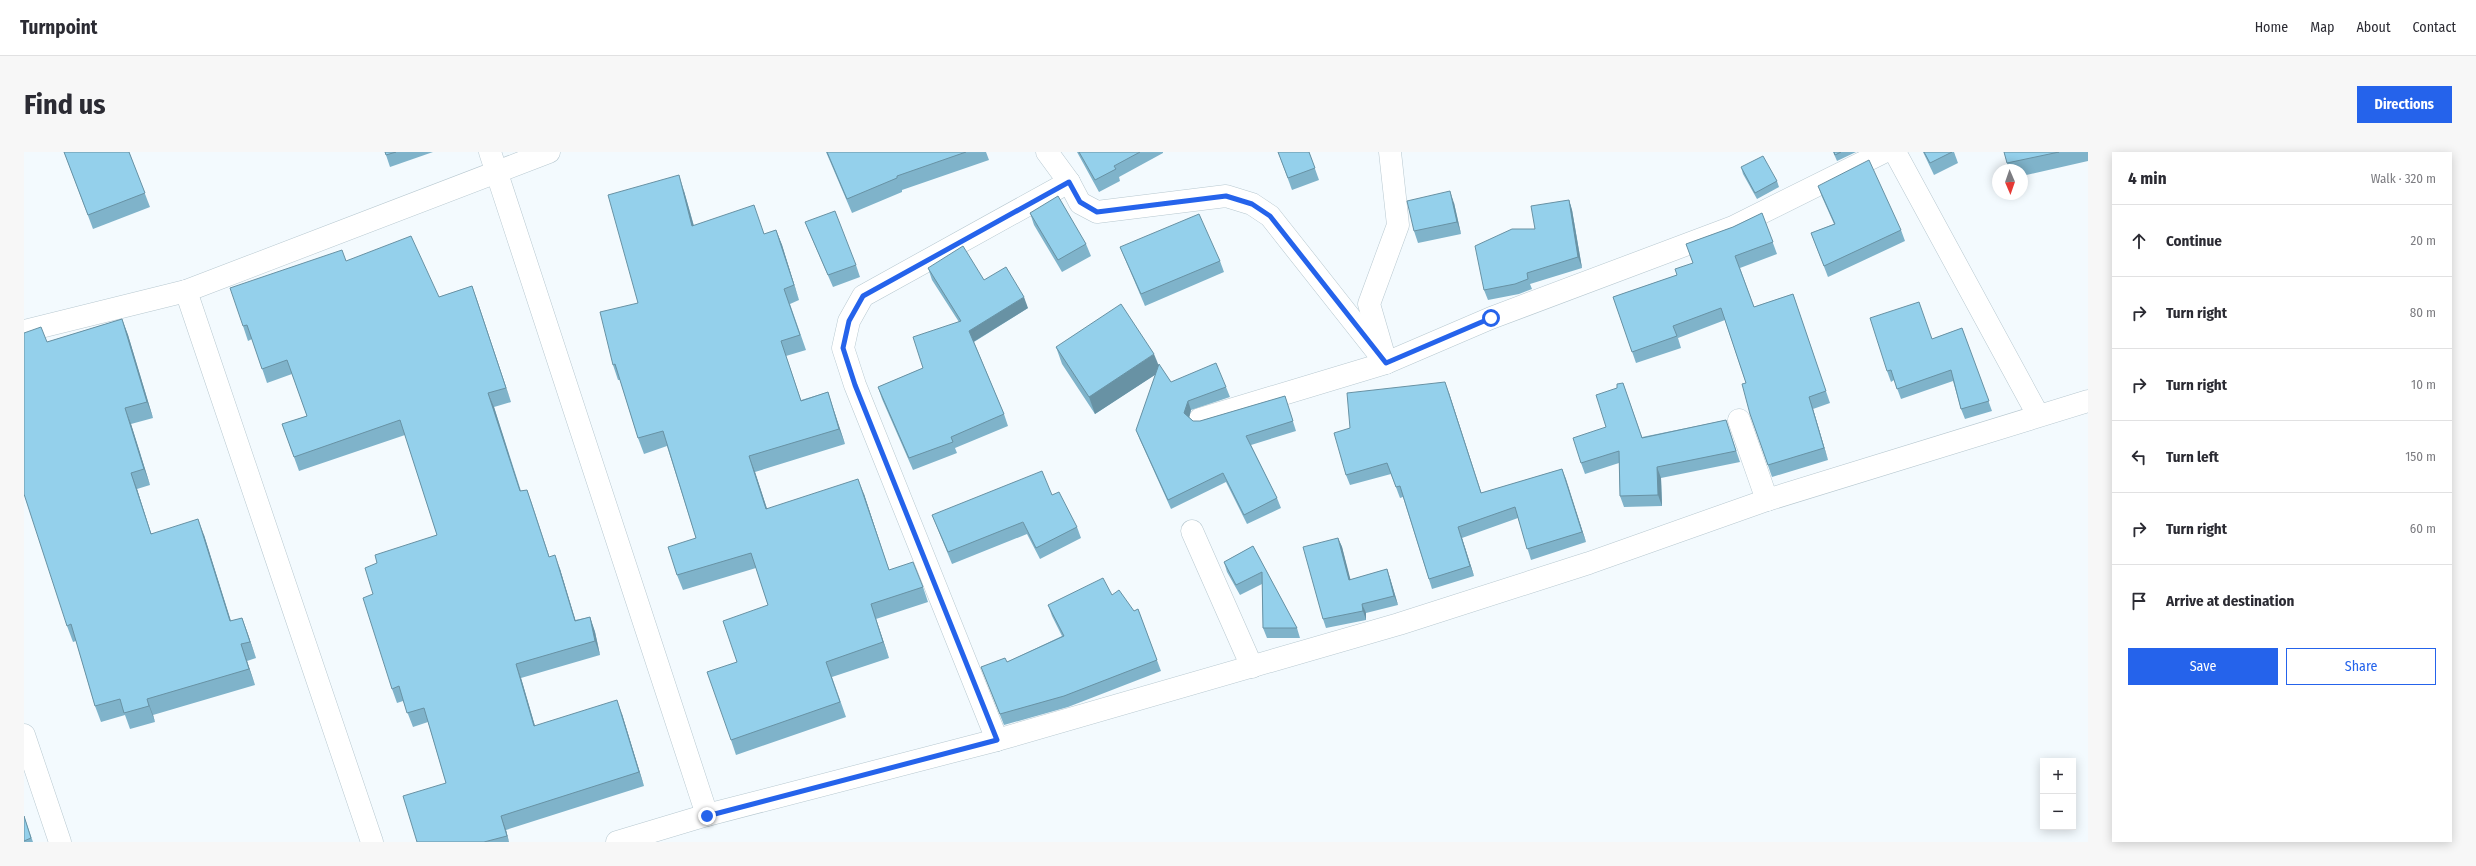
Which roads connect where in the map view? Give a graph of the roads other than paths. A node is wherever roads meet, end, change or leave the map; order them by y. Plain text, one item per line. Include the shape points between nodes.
1 (549, 152) edge
2 (1047, 152) edge
3 (1390, 152) edge
4 (1884, 152) edge
5 (1895, 152) edge
6 (493, 162) edge
7 (1069, 182) junction
8 (186, 291) junction
9 (24, 331) edge
10 (1386, 363) junction
11 (2088, 402) edge
12 (2038, 415) junction
13 (1200, 419) edge
14 (1739, 420) dead end
15 (1767, 500) junction
16 (1192, 531) dead end
17 (1252, 667) junction
18 (24, 735) edge
19 (997, 740) junction
20 (707, 816) junction
21 (60, 842) edge
22 (372, 842) edge
23 (617, 842) edge

1 - 6 street
2 - 7 street
3 - 10 street via 1398,225 1369,304
4 - 10 street via 1733,227 1491,318
5 - 12 street
6 - 8 street
6 - 20 street
7 - 10 street via 1080,202 1097,212 1226,196 1252,204 1270,216
7 - 19 street via 863,296 849,321 843,348 855,385
8 - 9 street
8 - 22 street
10 - 13 street
11 - 12 street
12 - 15 street via 1972,439
14 - 15 street
15 - 17 street via 1582,565 1399,624
16 - 17 street
17 - 19 street
18 - 21 street
19 - 20 street
20 - 23 street

